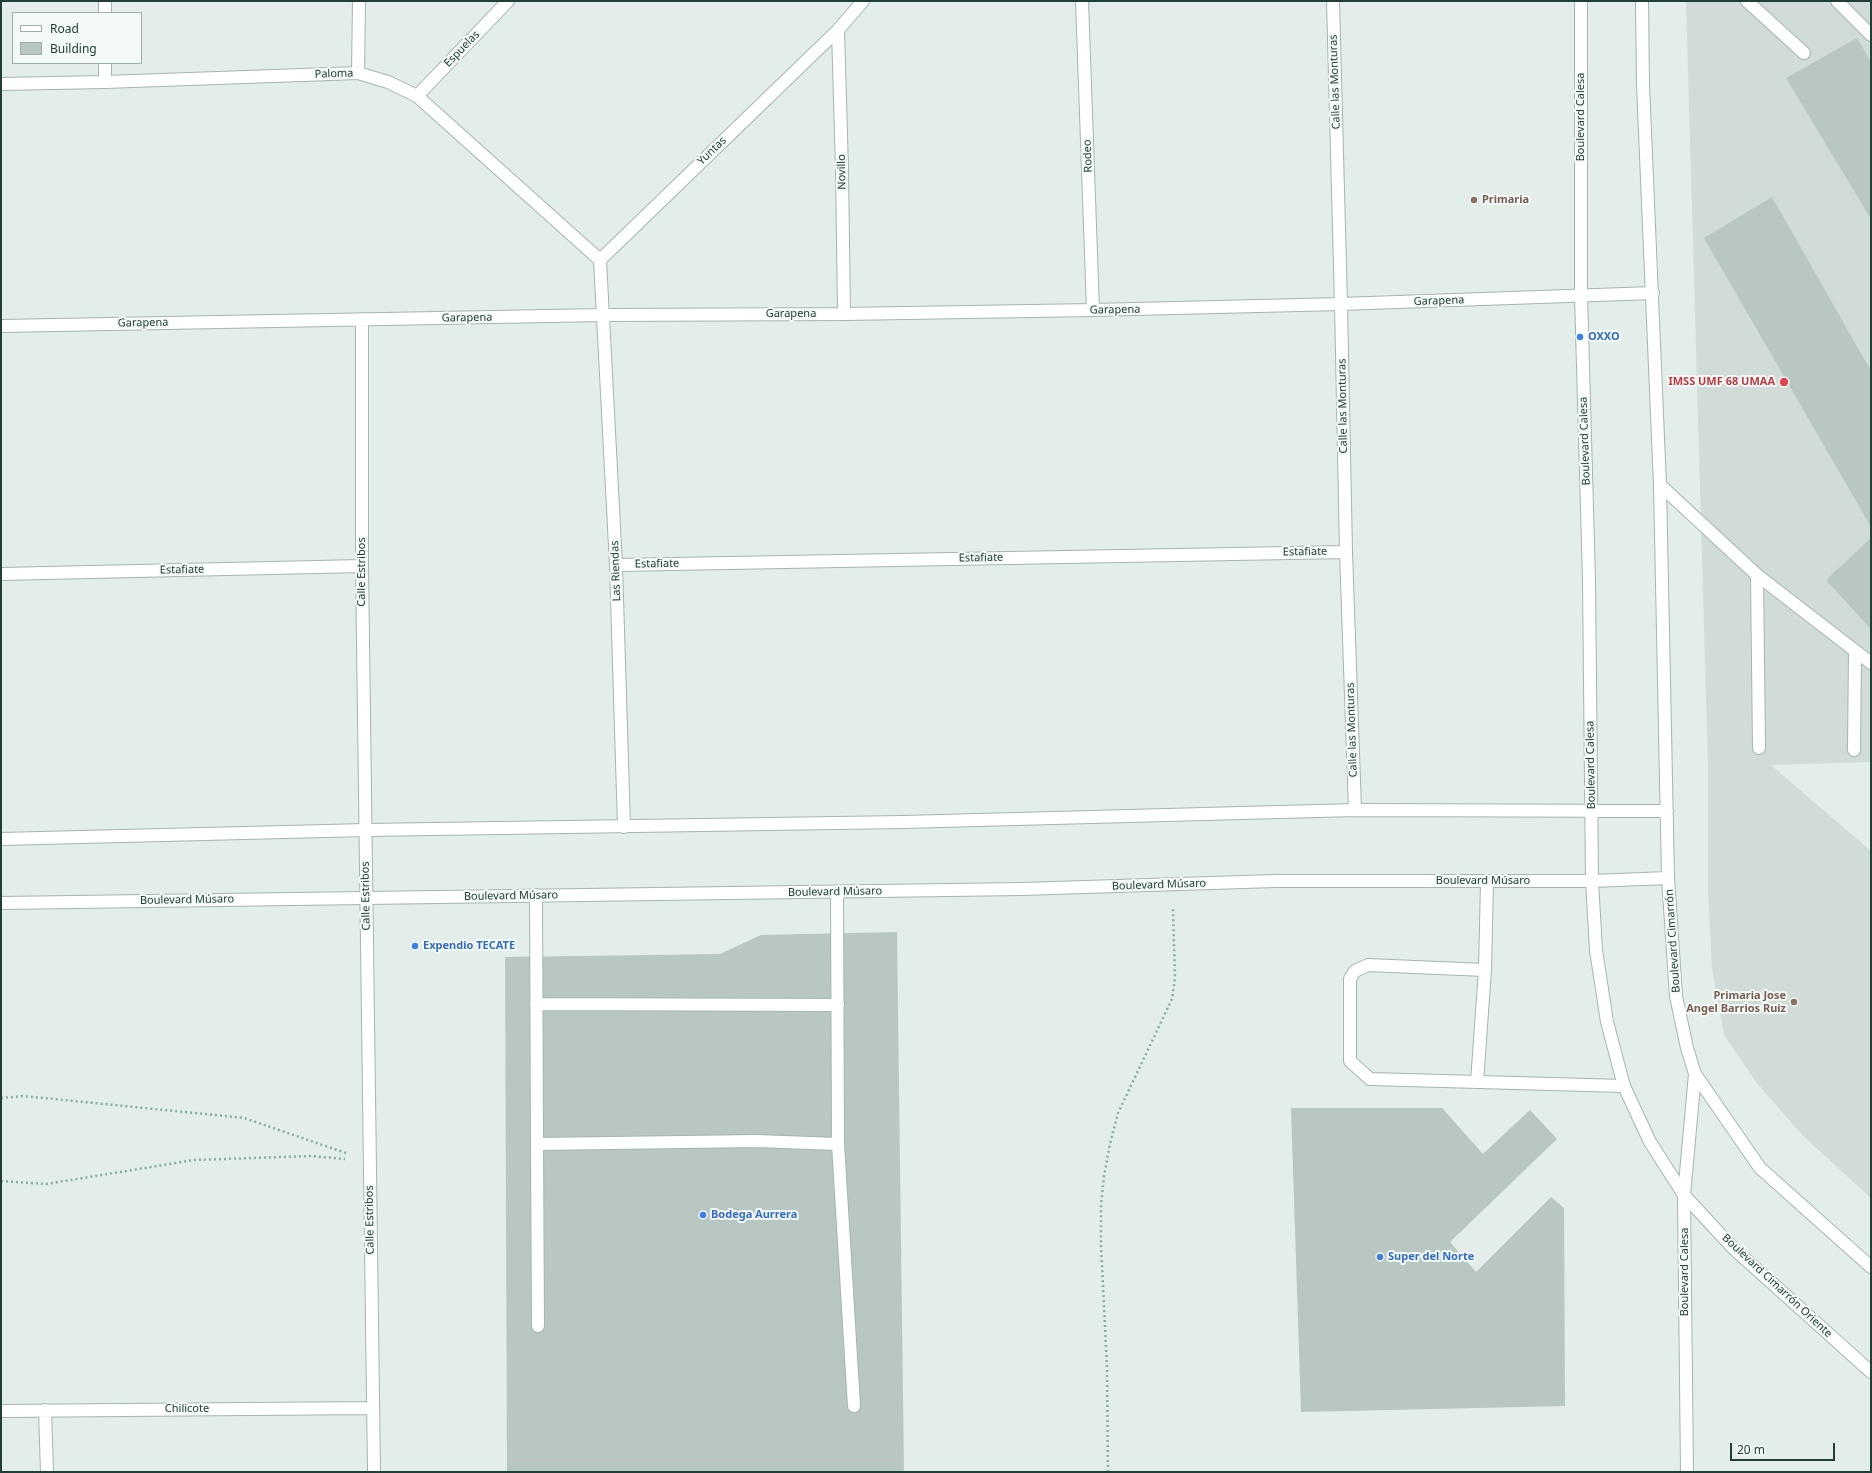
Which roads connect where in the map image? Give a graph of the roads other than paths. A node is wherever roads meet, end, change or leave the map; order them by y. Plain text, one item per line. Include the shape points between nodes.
1 (105, 1) edge
2 (359, 1) edge
3 (508, 1) edge
4 (863, 1) edge
5 (1082, 1) edge
6 (1332, 1) edge
7 (1581, 1) edge
8 (1642, 1) edge
9 (1747, 1) edge
10 (1837, 1) edge
11 (105, 12) edge
12 (838, 30) junction
13 (1871, 35) edge
14 (1804, 53) dead end
15 (105, 64) edge
16 (358, 73) junction
17 (105, 82) junction
18 (1, 84) edge
19 (417, 96) junction
20 (600, 260) junction
21 (1653, 293) junction
22 (1581, 295) junction
23 (1341, 304) junction
24 (1093, 310) junction
25 (844, 314) junction
26 (603, 315) junction
27 (362, 320) junction
28 (1, 326) edge
29 (1660, 485) junction
30 (1346, 552) junction
31 (616, 565) junction
32 (362, 566) junction
33 (1, 574) edge
34 (1757, 575) junction
35 (1855, 651) junction
36 (1871, 663) edge
37 (1759, 748) dead end
38 (1854, 750) dead end
39 (1355, 810) junction
40 (1591, 811) junction
41 (1667, 811) junction
42 (624, 827) junction
43 (366, 830) junction
44 (1, 839) edge
45 (1668, 878) junction
46 (1487, 881) junction
47 (1592, 881) junction
48 (837, 892) junction
49 (536, 895) junction
50 (366, 899) junction
51 (1, 903) edge
52 (1485, 970) junction
53 (536, 1004) junction
54 (838, 1005) junction
55 (1696, 1074) junction
56 (1477, 1082) junction
57 (1624, 1086) junction
58 (537, 1144) junction
59 (838, 1144) junction
60 (1684, 1195) junction
61 (1871, 1267) edge
62 (538, 1326) dead end
63 (1871, 1372) edge
64 (854, 1406) dead end
65 (373, 1408) junction
66 (45, 1410) junction
67 (1, 1411) edge
68 (47, 1472) edge
69 (374, 1472) edge
70 (1687, 1472) edge

1 - 11 street
2 - 16 street
3 - 19 street, Espuelas
4 - 12 street, Yuntas
5 - 24 street, Rodeo
6 - 23 street, Calle las Monturas
7 - 22 street, Boulevard Calesa
8 - 21 street via 1643,85
9 - 14 street
10 - 13 street
12 - 20 street, Yuntas
12 - 25 street, Novillo
15 - 17 street
16 - 17 street, Paloma
16 - 19 street, Paloma via 388,82
17 - 18 street, Paloma
19 - 20 street, Paloma
20 - 26 street
21 - 22 street, Garapena
21 - 29 street
22 - 23 street, Garapena
22 - 40 street, Boulevard Calesa via 1589,580
23 - 24 street, Garapena
23 - 30 street, Calle las Monturas
24 - 25 street, Garapena
25 - 26 street, Garapena
26 - 27 street, Garapena
26 - 31 street, Las Riendas
27 - 28 street, Garapena
27 - 32 street, Calle Estribos
29 - 34 street
29 - 41 street
30 - 31 street, Estafiate
30 - 39 street, Calle las Monturas
31 - 42 street, Las Riendas
32 - 33 street, Estafiate
32 - 43 street, Calle Estribos
34 - 35 street
34 - 37 street
35 - 36 street
35 - 38 street
39 - 40 street
39 - 42 street
40 - 41 street
40 - 47 street, Boulevard Calesa
41 - 45 street
42 - 43 street
43 - 44 street
43 - 50 street, Calle Estribos
45 - 47 street, Boulevard Músaro
45 - 55 street, Boulevard Cimarrón via 1676,996 1687,1048
46 - 47 street, Boulevard Músaro
46 - 48 street, Boulevard Músaro via 1275,881
46 - 52 street
47 - 57 street, Boulevard Cimarrón Oriente via 1596,950 1607,1022
48 - 49 street, Boulevard Músaro
48 - 54 street
49 - 50 street, Boulevard Músaro
49 - 53 street
50 - 51 street, Boulevard Músaro
50 - 65 street, Calle Estribos
52 - 56 street
52 - 56 street via 1368,966 1355,971 1350,979 1350,1061 1370,1079
53 - 54 street
53 - 58 street
54 - 59 street
55 - 60 street, Boulevard Calesa
55 - 61 street via 1760,1168
56 - 57 street
57 - 60 street, Boulevard Cimarrón Oriente via 1650,1142
58 - 59 street
58 - 62 street
59 - 64 street
60 - 63 street, Boulevard Cimarrón Oriente via 1733,1248
60 - 70 street, Boulevard Calesa
65 - 66 street, Chilicote
65 - 69 street, Calle Estribos
66 - 67 street, Chilicote
66 - 68 street

